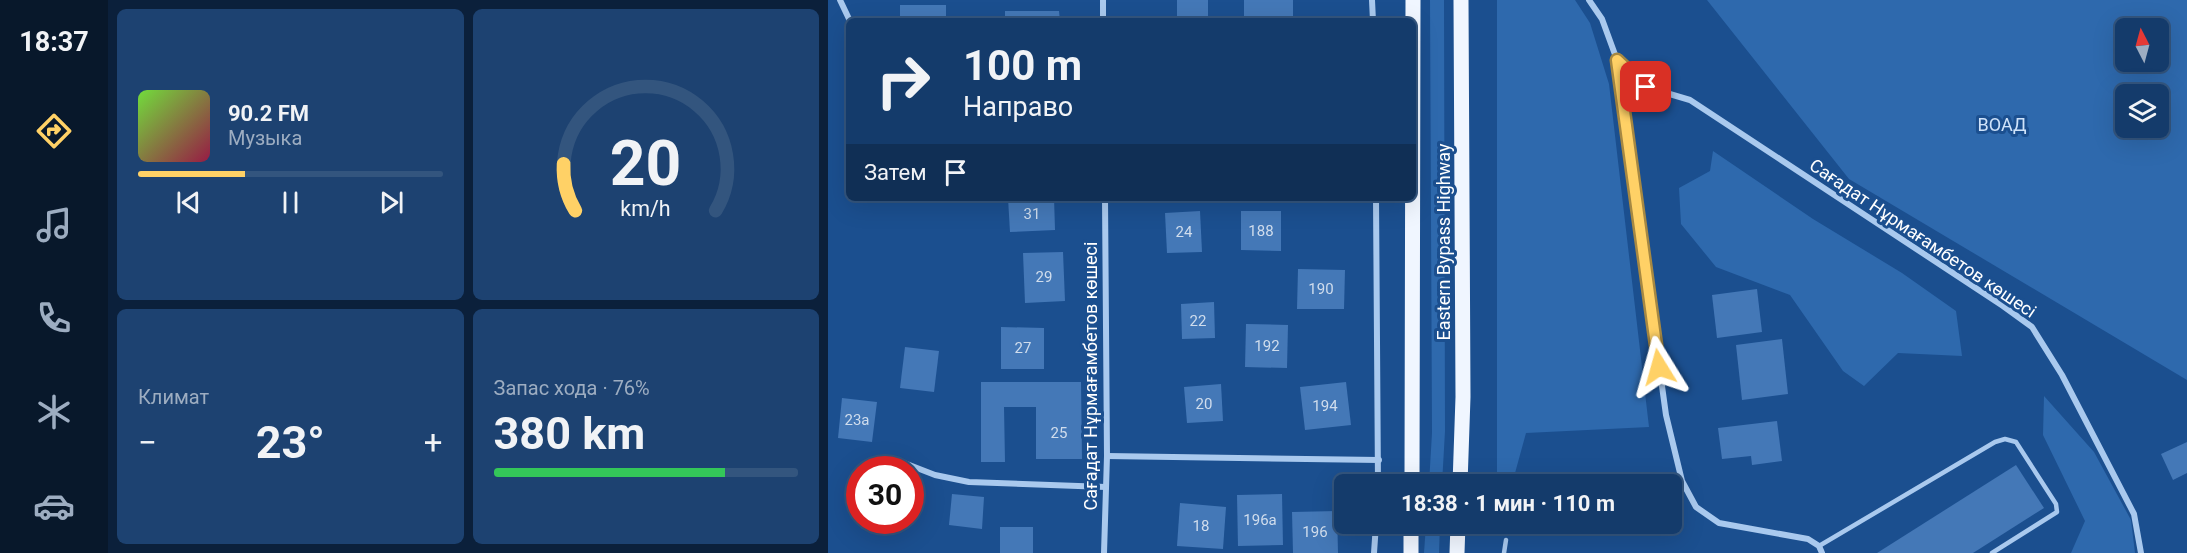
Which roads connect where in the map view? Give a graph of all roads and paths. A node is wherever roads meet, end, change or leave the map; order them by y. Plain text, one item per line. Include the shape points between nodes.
1 (840, 0) edge
2 (1103, 0) edge
3 (1372, 0) edge
4 (1413, 0) edge
5 (1461, 0) edge
6 (1589, 0) edge
7 (849, 18) edge
8 (1103, 18) edge
9 (1373, 18) edge
10 (1413, 18) edge
11 (1617, 60) junction
12 (1105, 201) edge
13 (1376, 201) edge
14 (1413, 201) edge
15 (1107, 456) junction
16 (1379, 460) junction
17 (924, 471) edge
18 (1378, 474) edge
19 (1412, 474) edge
20 (1460, 474) edge
21 (1106, 487) junction
22 (1375, 534) edge
23 (1411, 534) edge
24 (1458, 534) edge
25 (1506, 540) dead end
26 (1819, 546) junction
27 (1104, 553) edge
28 (1374, 553) edge
29 (1411, 553) edge
30 (1457, 553) edge
31 (1504, 553) edge
32 (1822, 553) edge
33 (1992, 553) edge
34 (2141, 553) edge

1 - 7 street
2 - 8 street
3 - 9 street
4 - 10 main road, Eastern Bypass Highway
5 - 20 main road, Eastern Bypass Highway
6 - 11 street, Сағадат Нұрмағамбетов көшесі via 1602,19
11 - 26 street, Сағадат Нұрмағамбетов көшесі via 1666,415 1682,481 1696,507 1719,523 1808,539
11 - 34 street, Сағадат Нұрмағамбетов көшесі via 1646,87 1690,100 2032,327 2062,375 2134,513
12 - 15 street, Сағадат Нұрмағамбетов көшесі
13 - 16 street
14 - 19 main road, Eastern Bypass Highway
15 - 16 street
15 - 21 street, Сағадат Нұрмағамбетов көшесі
16 - 18 street
17 - 21 street via 969,482
21 - 27 street, Сағадат Нұрмағамбетов көшесі
22 - 28 street
23 - 29 main road
24 - 30 main road
25 - 31 lane
26 - 32 street
26 - 33 lane via 2005,439 2016,442 2056,504 2057,512

